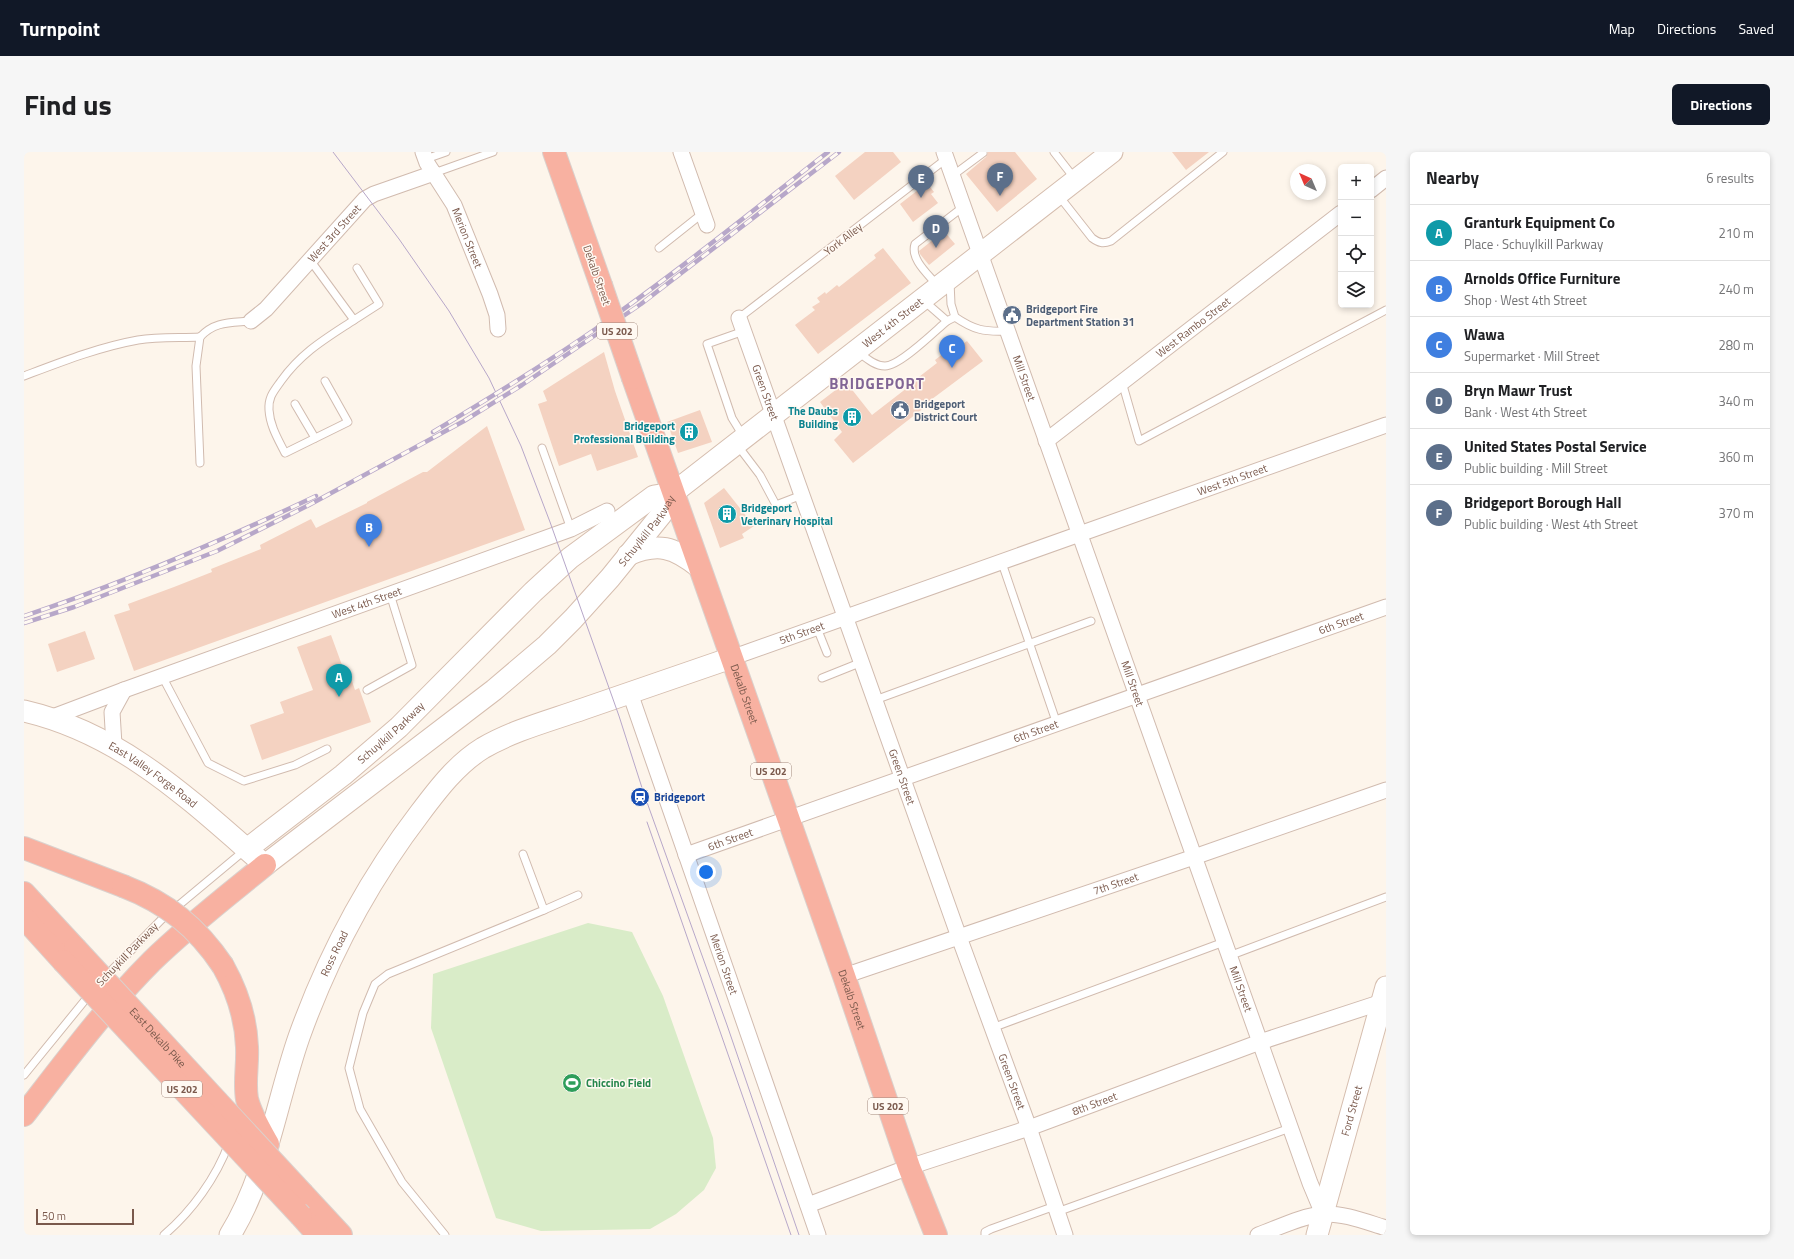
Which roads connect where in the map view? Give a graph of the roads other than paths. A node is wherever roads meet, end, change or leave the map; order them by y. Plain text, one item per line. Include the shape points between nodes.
1 (446, 152) edge
2 (493, 152) edge
3 (554, 152) edge
4 (681, 152) edge
5 (1054, 152) edge
6 (1112, 152) edge
7 (1223, 152) edge
8 (983, 153) dead end
9 (424, 155) edge
10 (945, 155) edge
11 (434, 173) junction
12 (952, 176) junction
13 (1076, 180) junction
14 (1058, 194) junction
15 (963, 207) junction
16 (1338, 215) edge
17 (705, 219) joint
18 (659, 248) dead end
19 (980, 255) junction
20 (310, 259) junction
21 (356, 268) dead end
22 (937, 288) junction
23 (1386, 310) edge
24 (955, 317) junction
25 (354, 320) junction
26 (251, 321) joint
27 (947, 321) junction
28 (742, 325) junction
29 (498, 329) dead end
30 (1007, 331) junction
31 (200, 337) junction
32 (856, 351) junction
33 (24, 376) edge
34 (325, 380) dead end
35 (1122, 382) junction
36 (295, 404) dead end
37 (774, 415) junction
38 (1386, 425) edge
39 (315, 438) junction
40 (740, 441) junction
41 (1046, 441) junction
42 (542, 448) dead end
43 (200, 463) dead end
44 (673, 493) junction
45 (803, 495) junction
46 (607, 512) dead end
47 (571, 529) junction
48 (1080, 535) junction
49 (628, 555) junction
50 (1002, 563) junction
51 (699, 567) junction
52 (390, 594) junction
53 (1386, 607) edge
54 (846, 618) junction
55 (1091, 621) dead end
56 (817, 628) junction
57 (1030, 644) junction
58 (827, 653) dead end
59 (731, 658) junction
60 (862, 662) junction
61 (162, 676) junction
62 (822, 678) dead end
63 (124, 690) junction
64 (367, 690) dead end
65 (630, 693) junction
66 (1137, 696) junction
67 (875, 700) junction
68 (24, 711) edge
69 (50, 718) junction
70 (1057, 724) junction
71 (523, 729) joint
72 (114, 745) junction
73 (327, 749) dead end
74 (902, 778) junction
75 (1386, 790) edge
76 (788, 819) junction
77 (24, 848) edge
78 (247, 849) junction
79 (523, 854) dead end
80 (686, 855) junction
81 (1194, 857) junction
82 (265, 865) junction
83 (24, 893) edge
84 (578, 895) dead end
85 (1386, 897) edge
86 (544, 910) junction
87 (24, 918) edge
88 (959, 937) junction
89 (1226, 949) junction
90 (69, 955) junction
91 (844, 976) junction
92 (1384, 994) edge
93 (991, 1028) junction
94 (1260, 1042) junction
95 (24, 1075) edge
96 (245, 1080) junction
97 (24, 1115) edge
98 (1029, 1128) junction
99 (1290, 1128) junction
100 (268, 1144) junction
101 (909, 1167) junction
102 (808, 1205) junction
103 (1056, 1209) junction
104 (1322, 1214) junction
105 (1386, 1228) edge
106 (164, 1235) edge
107 (230, 1235) edge
108 (318, 1235) edge
109 (341, 1235) edge
110 (445, 1235) edge
111 (818, 1235) edge
112 (936, 1235) edge
113 (985, 1235) edge
114 (1066, 1235) edge
115 (1258, 1235) edge
116 (1317, 1235) edge

1 - 9 lane
2 - 11 lane
3 - 44 highway, Dekalb Street / US 202, bridge
4 - 17 street
5 - 13 lane
6 - 13 main road, West 4th Street
7 - 14 lane via 1104,244 1092,238
8 - 12 lane
9 - 11 street, Merion Street
10 - 12 street, Mill Street
10 - 28 lane, York Alley
11 - 20 street, West 3rd Street via 365,199
11 - 29 street, Merion Street via 454,205 475,254 497,315
12 - 15 street, Mill Street
13 - 14 main road, West 4th Street
14 - 19 main road, West 4th Street
15 - 19 street, Mill Street
15 - 22 lane via 915,244 915,257
16 - 35 street, West Rambo Street
17 - 18 lane
19 - 22 main road, West 4th Street
19 - 30 street, Mill Street
20 - 25 lane
20 - 26 street, West 3rd Street via 266,309
21 - 25 lane via 379,304
22 - 24 lane via 951,304
22 - 27 lane
22 - 32 main road, West 4th Street
23 - 35 lane via 1139,441
24 - 27 lane
24 - 30 lane via 977,330
25 - 39 lane via 309,350 292,366 269,397 272,428 285,453
26 - 31 lane via 215,325
27 - 32 lane via 893,365 878,365
28 - 37 street, Green Street
28 - 40 lane, York Alley via 708,344
30 - 41 street, Mill Street
31 - 33 lane via 161,338 118,344
31 - 43 lane via 196,366
32 - 37 main road, West 4th Street
34 - 39 lane via 348,422
35 - 41 street, West Rambo Street
36 - 39 lane
37 - 40 main road, West 4th Street
37 - 45 street, Green Street
38 - 48 street, West 5th Street
40 - 44 main road, West 4th Street
40 - 45 lane via 776,506
41 - 48 street, Mill Street
42 - 47 lane
44 - 49 main road, Schuylkill Parkway via 661,515
44 - 51 highway, Dekalb Street / US 202
44 - 78 main road, Schuylkill Parkway via 654,496 570,558 399,727 343,775
45 - 54 street, Green Street
46 - 47 street, West 4th Street
47 - 52 street, West 4th Street
48 - 50 street, 5th Street
48 - 66 street, Mill Street
49 - 51 main road via 648,548 665,548 681,553
49 - 82 main road, Schuylkill Parkway via 573,619 521,668
50 - 54 street, 5th Street
50 - 57 lane
51 - 59 highway, Dekalb Street / US 202
52 - 61 street, West 4th Street
52 - 64 lane via 412,665
53 - 66 street, 6th Street
54 - 56 street, 5th Street
54 - 60 street, Green Street
55 - 57 lane
56 - 58 lane
56 - 59 street, 5th Street
57 - 67 lane
57 - 70 lane
59 - 65 main road, 5th Street
59 - 76 highway, Dekalb Street / US 202
60 - 62 lane
60 - 67 street, Green Street
61 - 63 street, West 4th Street
61 - 73 lane via 208,763 244,780 295,765
63 - 69 street, West 4th Street
63 - 72 street via 112,712
65 - 71 main road, 5th Street
65 - 80 street, Merion Street
66 - 70 street, 6th Street
66 - 81 street, Mill Street
67 - 74 street, Green Street
68 - 69 main road, East Valley Forge Road
69 - 72 main road, East Valley Forge Road
70 - 74 street, 6th Street
71 - 100 main road, Ross Road via 482,749 452,773 403,834 376,875 333,955 315,996 286,1078
72 - 78 main road, East Valley Forge Road via 170,784
74 - 76 street, 6th Street
74 - 88 street, Green Street
75 - 81 street, 7th Street
76 - 80 street, 6th Street
76 - 91 highway, Dekalb Street / US 202
77 - 96 highway, bridge via 145,895 172,911 201,936 223,966 237,996 245,1029
78 - 82 main road, East Valley Forge Road
78 - 95 lane, Schuykill Parkway via 194,891 134,945 68,1019
79 - 86 lane
80 - 102 street, Merion Street
81 - 88 street, 7th Street
81 - 89 street, Mill Street
82 - 97 highway via 204,914 151,962 87,1034
83 - 90 highway, East Dekalb Pike
84 - 86 lane
85 - 89 lane
86 - 110 lane via 388,974 375,984 363,1013 349,1068 360,1109 402,1182
87 - 90 highway, East Dekalb Pike / US 202
88 - 91 street, 7th Street
88 - 93 street, Green Street
89 - 93 lane
89 - 94 street, Mill Street
90 - 108 highway, East Dekalb Pike / US 202, bridge
90 - 109 highway, East Dekalb Pike, bridge
91 - 101 highway, Dekalb Street / US 202
92 - 94 street, 8th Street
92 - 104 main road, Ford Street
93 - 98 street, Green Street
94 - 98 street, 8th Street
94 - 99 street, Mill Street
96 - 100 highway via 250,1110
96 - 106 lane via 240,1108 227,1148 211,1179 192,1205
98 - 101 street, 8th Street
98 - 103 street, Green Street
99 - 103 lane
99 - 104 street, Mill Street
100 - 107 main road, Ross Road via 250,1198
101 - 102 street, 8th Street
101 - 112 highway, Dekalb Street / US 202
102 - 111 street, Merion Street
103 - 113 lane via 991,1229 985,1232
103 - 114 street, Green Street
104 - 105 street via 1349,1217
104 - 115 street
104 - 116 main road, Ford Street

